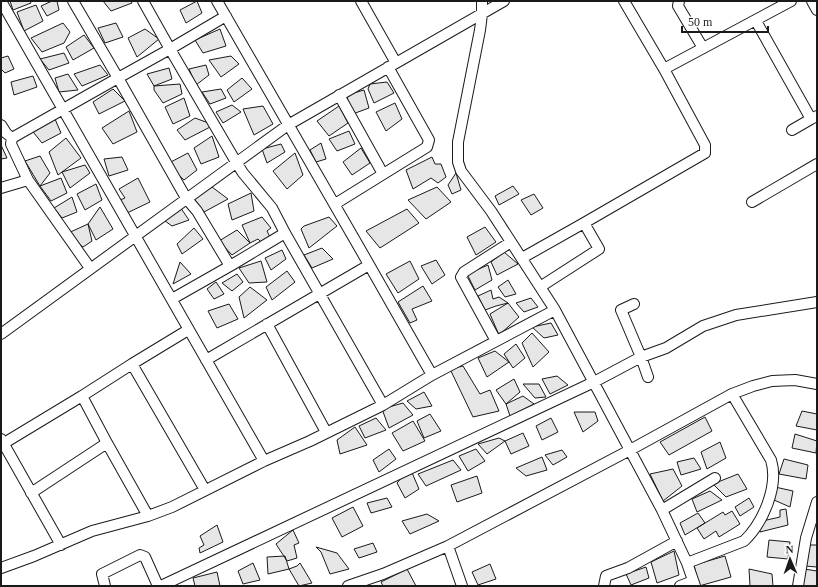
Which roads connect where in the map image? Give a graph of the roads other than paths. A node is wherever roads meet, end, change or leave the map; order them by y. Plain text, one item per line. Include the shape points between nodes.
1 (1, 1) edge
2 (73, 1) edge
3 (142, 1) edge
4 (217, 1) edge
5 (362, 1) edge
6 (482, 1) edge
7 (504, 1) edge
8 (624, 1) edge
9 (679, 1) edge
10 (791, 1) edge
11 (812, 1) edge
12 (817, 10) edge
13 (482, 14) junction
14 (226, 16) junction
15 (756, 21) junction
16 (703, 48) junction
17 (170, 49) junction
18 (392, 65) junction
19 (664, 69) junction
20 (118, 78) junction
21 (339, 95) junction
22 (63, 109) junction
23 (814, 118) edge
24 (1, 125) edge
25 (288, 125) junction
26 (792, 130) dead end
27 (12, 138) junction
28 (236, 162) junction
29 (817, 164) edge
30 (384, 174) junction
31 (28, 180) junction
32 (1, 188) edge
33 (186, 198) junction
34 (752, 202) dead end
35 (336, 204) junction
36 (584, 222) junction
37 (285, 233) junction
38 (135, 235) junction
39 (511, 242) junction
40 (522, 258) junction
41 (370, 265) junction
42 (230, 266) junction
43 (90, 268) junction
44 (540, 287) junction
45 (319, 294) junction
46 (172, 299) junction
47 (817, 302) edge
48 (634, 304) dead end
49 (555, 310) junction
50 (267, 324) junction
51 (188, 330) junction
52 (1, 334) edge
53 (496, 341) junction
54 (642, 357) junction
55 (206, 360) junction
56 (132, 364) junction
57 (432, 375) junction
58 (648, 377) dead end
59 (594, 382) junction
60 (817, 384) edge
61 (732, 394) junction
62 (82, 396) junction
63 (383, 405) junction
64 (326, 432) junction
65 (2, 442) edge
66 (107, 443) junction
67 (630, 450) junction
68 (264, 461) junction
69 (715, 478) dead end
70 (205, 490) junction
71 (32, 493) junction
72 (817, 502) edge
73 (662, 510) junction
74 (148, 516) junction
75 (676, 541) junction
76 (61, 545) junction
77 (448, 546) junction
78 (687, 563) junction
79 (1, 568) edge
80 (694, 584) edge
81 (105, 586) edge
82 (158, 586) edge
83 (161, 586) edge
84 (348, 586) edge
85 (462, 586) edge
86 (604, 586) edge
87 (680, 586) edge
88 (798, 586) edge

1 - 22 street
2 - 20 street
3 - 17 street
4 - 14 street
5 - 18 street
6 - 13 street
7 - 13 street
8 - 19 street
9 - 16 street via 678,6
10 - 15 street
11 - 12 street
13 - 18 street
13 - 39 street via 458,142 458,162 461,171
14 - 17 street
14 - 25 street
15 - 16 street
15 - 23 street
16 - 19 street
17 - 20 street
17 - 28 street
18 - 21 street
18 - 30 street via 428,140 427,147
19 - 36 street via 705,145 705,153
20 - 22 street
20 - 33 street
21 - 25 street
21 - 30 street
22 - 27 street
22 - 38 street
23 - 26 street
24 - 27 street
25 - 28 street
25 - 35 street
27 - 31 street via 11,144
28 - 33 street
28 - 37 street via 272,208
29 - 34 street
30 - 35 street
31 - 32 street
31 - 43 street
33 - 38 street
33 - 42 street via 197,211
35 - 41 street
36 - 40 street
36 - 44 street via 599,249
37 - 42 street
37 - 45 street
38 - 43 street
38 - 46 street
39 - 40 street
39 - 53 street via 464,272 461,277
40 - 44 street
41 - 45 street
41 - 57 street
42 - 46 street
43 - 52 street
44 - 49 street
45 - 50 street
45 - 63 street
46 - 51 street
47 - 54 street via 730,318 703,326 666,348
48 - 54 street via 621,310
49 - 53 street
49 - 59 street
50 - 55 street
50 - 64 street
51 - 55 street
51 - 56 street
53 - 57 street
54 - 58 street
54 - 59 street
55 - 68 street
56 - 62 street
56 - 70 street
57 - 63 street
59 - 67 street
59 - 83 street
60 - 61 street via 795,380 772,381
61 - 67 street
61 - 78 street via 771,460 774,471 773,484 763,514 744,541
62 - 65 street
62 - 66 street
63 - 64 street
64 - 68 street
65 - 71 street
66 - 71 street
66 - 74 street
67 - 73 street
67 - 77 street
68 - 70 street
69 - 73 street
70 - 74 street
71 - 76 street
72 - 88 street via 806,538
73 - 75 street
74 - 76 street via 92,531
75 - 78 street
75 - 86 street via 628,568 606,576
76 - 79 street
77 - 84 street
77 - 85 street
78 - 80 street
80 - 87 street
81 - 82 street via 102,574 140,555 145,557

